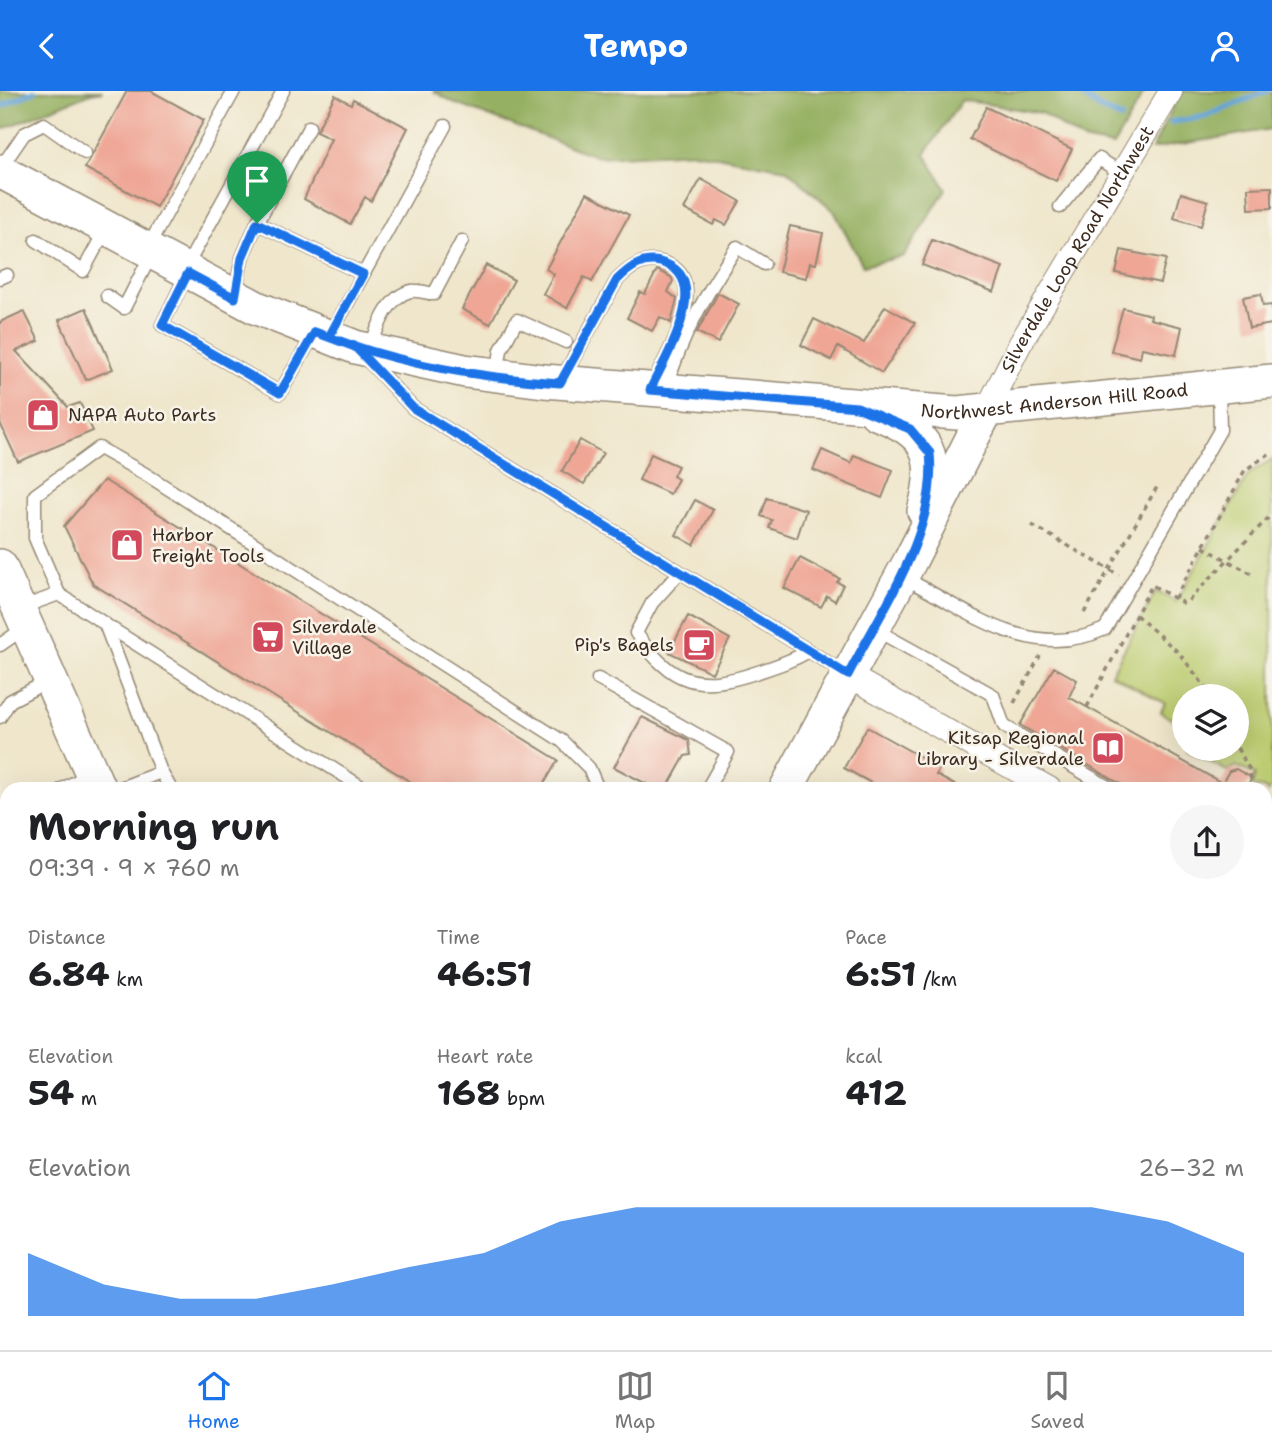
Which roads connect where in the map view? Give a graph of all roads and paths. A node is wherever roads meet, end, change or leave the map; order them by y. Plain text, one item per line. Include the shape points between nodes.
1 (234, 91) edge
2 (283, 91) edge
3 (1171, 91) edge
4 (445, 126) dead end
5 (309, 127) dead end
6 (85, 153) dead end
7 (0, 170) edge
8 (1122, 173) junction
9 (1059, 207) dead end
10 (257, 223) junction
11 (106, 229) junction
12 (36, 240) dead end
13 (462, 241) dead end
14 (149, 252) junction
15 (764, 264) dead end
16 (186, 272) junction
17 (363, 274) junction
18 (107, 296) dead end
19 (235, 298) junction
20 (342, 342) junction
21 (566, 342) dead end
22 (496, 376) junction
23 (1272, 381) edge
24 (560, 383) junction
25 (1219, 387) junction
26 (658, 390) junction
27 (857, 407) junction
28 (986, 411) junction
29 (1272, 452) edge
30 (1157, 487) dead end
31 (1272, 514) edge
32 (1032, 525) dead end
33 (1203, 547) junction
34 (1226, 559) junction
35 (0, 566) edge
36 (905, 568) junction
37 (1111, 570) junction
38 (680, 572) junction
39 (1254, 575) dead end
40 (1132, 583) junction
41 (1149, 592) junction
42 (59, 594) junction
43 (1175, 598) junction
44 (1084, 613) dead end
45 (1136, 615) junction
46 (23, 617) junction
47 (105, 624) junction
48 (872, 628) junction
49 (0, 645) edge
50 (808, 651) junction
51 (1040, 656) dead end
52 (848, 675) junction
53 (598, 679) dead end
54 (51, 680) junction
55 (1203, 684) edge
56 (1087, 707) dead end
57 (1000, 711) junction
58 (0, 717) edge
59 (1245, 761) edge
60 (161, 772) junction
61 (102, 782) edge
62 (113, 782) edge
63 (167, 782) edge
64 (354, 782) edge
65 (595, 782) edge
66 (711, 782) edge
67 (794, 782) edge
68 (1038, 782) edge
69 (1099, 782) edge
70 (1250, 782) edge

1 - 14 lane
2 - 16 lane
3 - 8 street, Silverdale Loop Road Northwest
4 - 17 lane
5 - 10 lane
6 - 7 lane via 44,124 24,134
7 - 11 main road, Northwest Anderson Hill Road
8 - 9 lane via 1099,159
8 - 28 street, Silverdale Loop Road Northwest via 1020,344
10 - 17 lane
10 - 19 lane via 242,258
11 - 12 lane via 83,271
11 - 14 main road, Northwest Anderson Hill Road
13 - 20 lane via 434,294 411,291
14 - 16 main road, Northwest Anderson Hill Road
14 - 18 lane via 124,308
15 - 26 lane via 737,247 700,303
16 - 19 main road, Northwest Anderson Hill Road
16 - 20 lane via 162,325 280,393
17 - 20 lane
19 - 20 main road, Northwest Anderson Hill Road
20 - 22 main road, Northwest Anderson Hill Road
20 - 38 lane via 413,408
21 - 22 lane via 517,320 502,350
22 - 24 main road, Northwest Anderson Hill Road
23 - 25 main road, Northwest Anderson Hill Road
24 - 26 main road, Northwest Anderson Hill Road
24 - 26 lane via 617,280 647,261 661,262 682,277 687,293
25 - 28 main road, Northwest Anderson Hill Road
25 - 40 lane via 1220,430
26 - 27 main road, Northwest Anderson Hill Road
27 - 28 main road, Northwest Anderson Hill Road
27 - 36 main road via 910,429 930,453 930,488
28 - 36 main road
29 - 33 path via 1245,470
30 - 37 path
31 - 34 path
32 - 37 path
33 - 34 path
33 - 43 path
34 - 39 path
34 - 43 path via 1188,601
35 - 46 main road
36 - 40 lane via 1011,635 1062,642 1105,629
36 - 48 main road
37 - 40 path
37 - 44 path
38 - 50 lane
38 - 50 lane via 652,603 636,633 666,669 690,681 717,684 786,664
40 - 41 path
41 - 43 path via 1152,586
41 - 45 path
42 - 46 lane
42 - 47 lane
42 - 65 lane via 35,538 35,495 99,448 562,741 589,768
45 - 55 path via 1180,653
45 - 56 path
46 - 49 lane
46 - 54 main road
47 - 60 lane
47 - 64 lane
48 - 52 main road
48 - 57 lane via 993,695
50 - 52 lane
51 - 57 path via 1011,709
52 - 67 main road
52 - 68 street
53 - 66 lane via 728,752
54 - 58 lane via 10,701
54 - 61 main road
57 - 69 lane via 1004,726 1017,736
59 - 70 path
60 - 62 lane
60 - 63 lane

